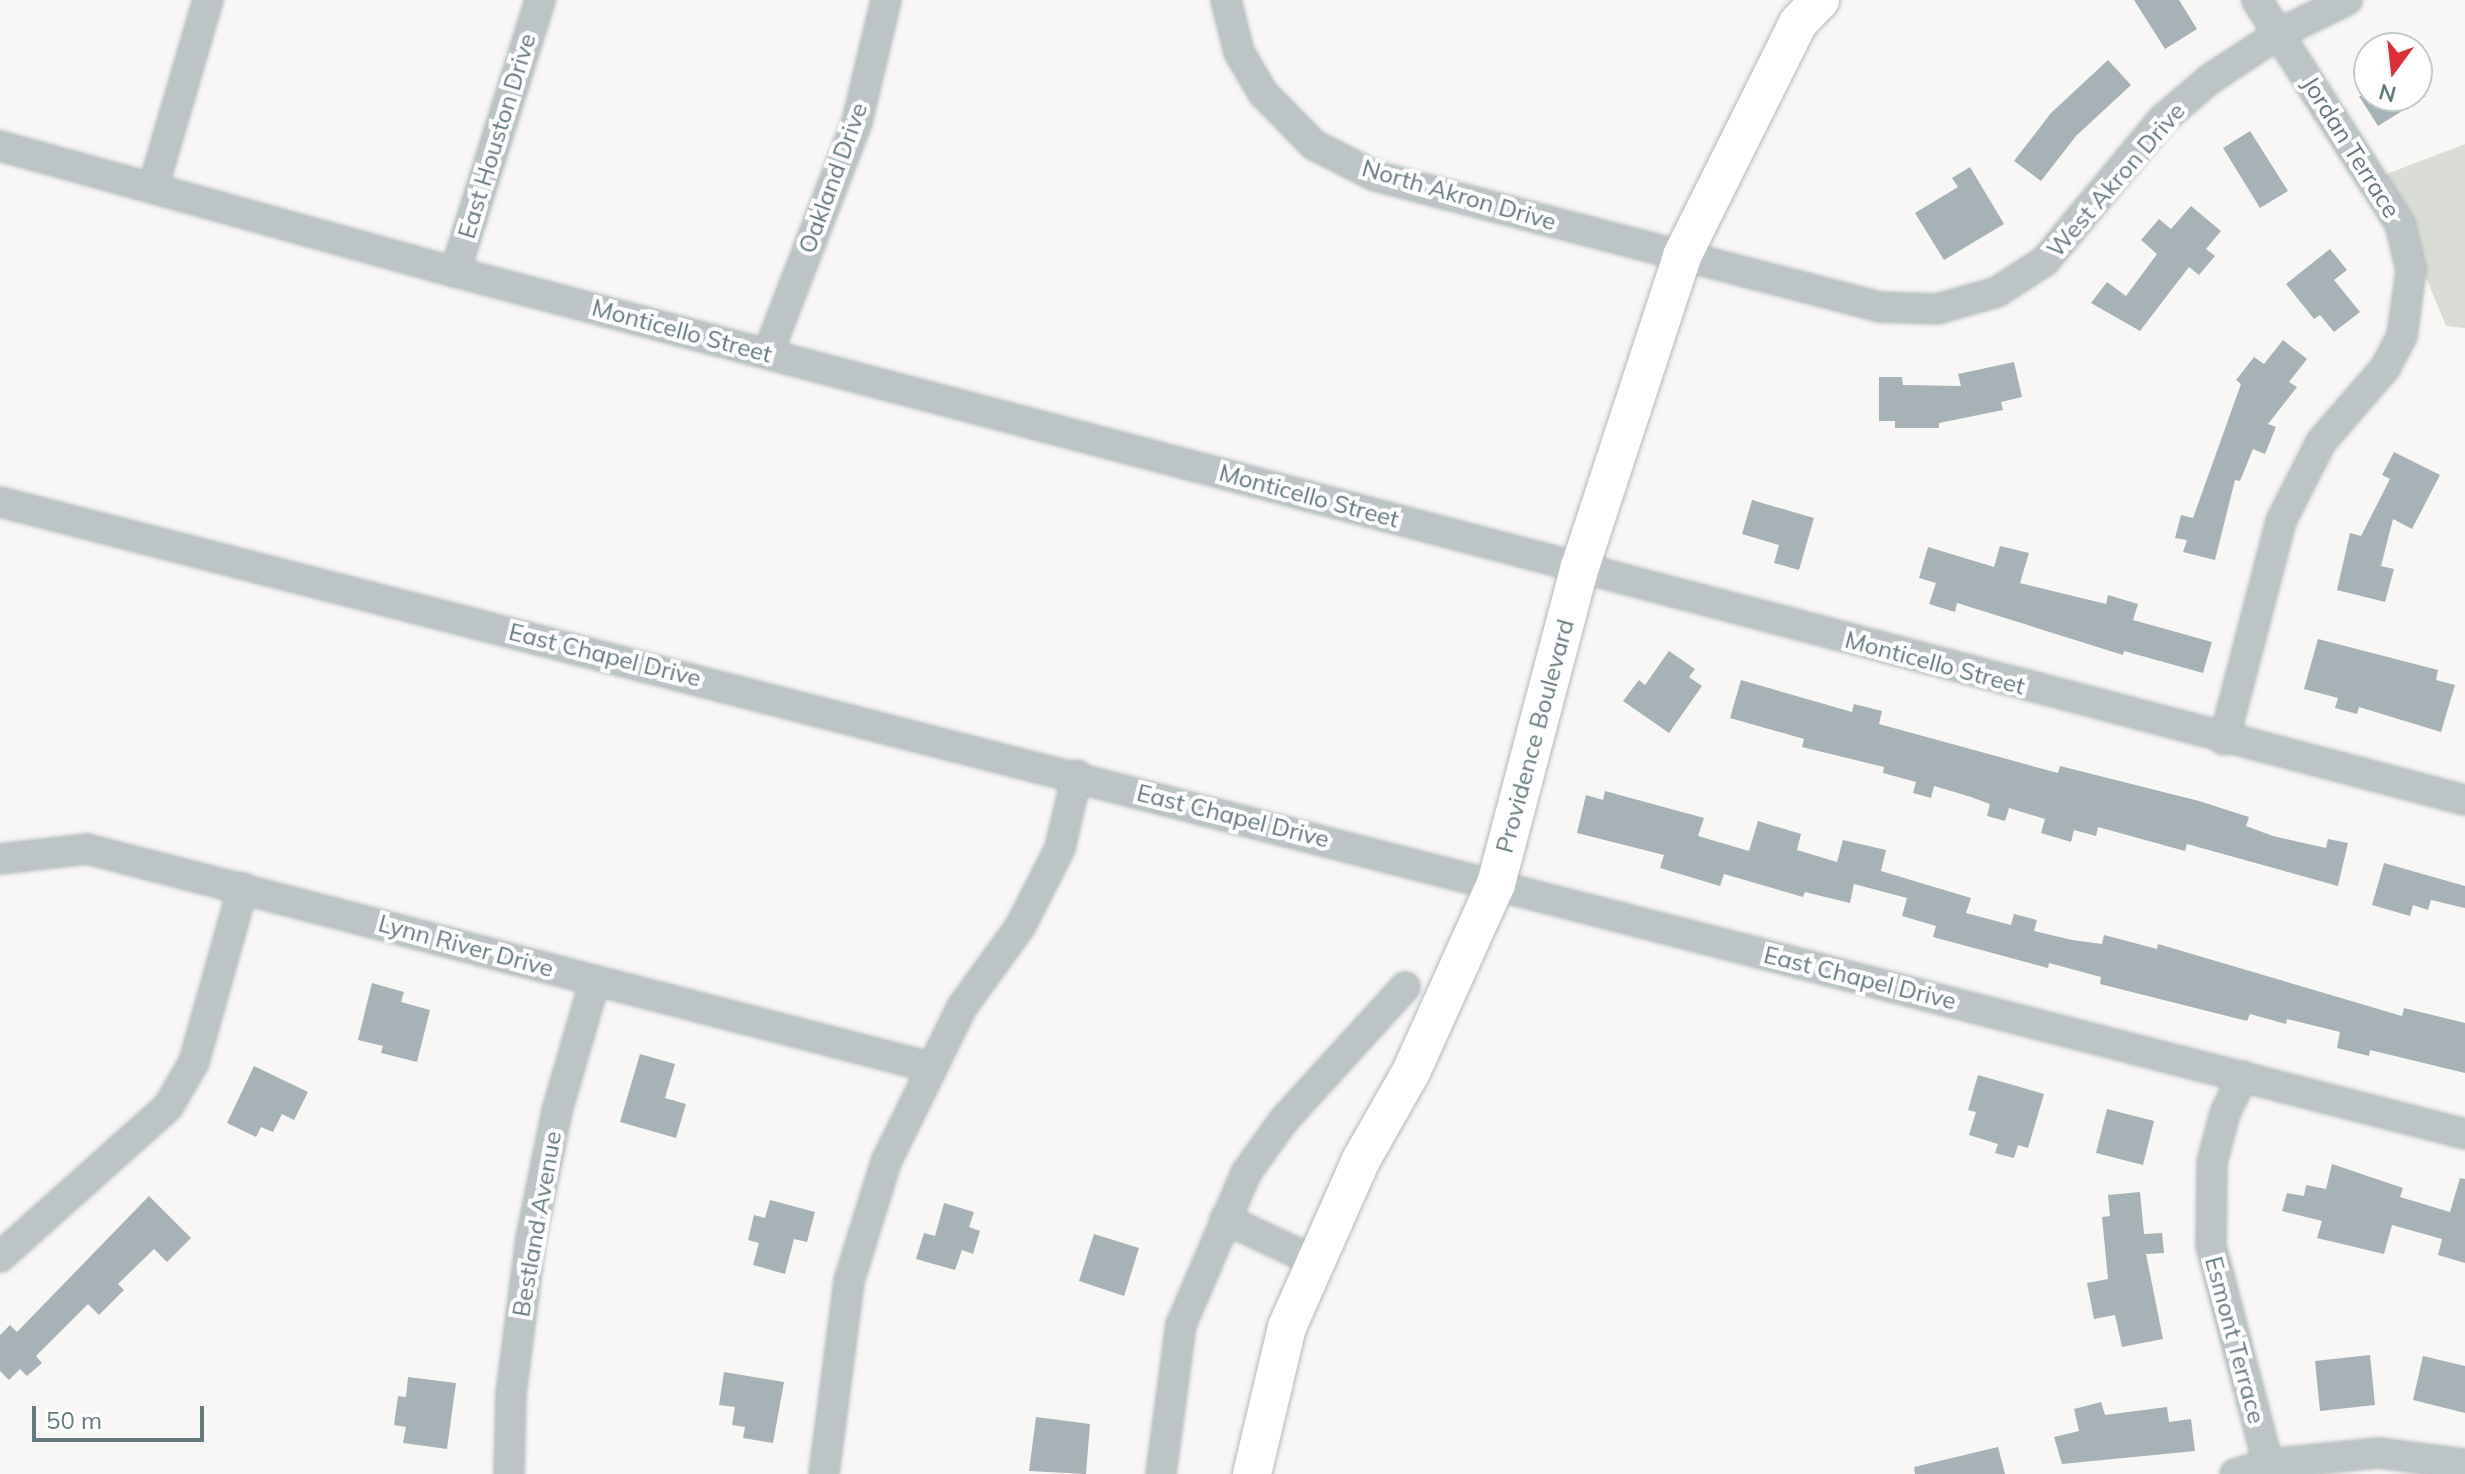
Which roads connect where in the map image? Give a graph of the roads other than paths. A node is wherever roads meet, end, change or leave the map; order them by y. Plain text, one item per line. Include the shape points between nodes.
1 (208, 0) edge
2 (540, 0) edge
3 (886, 0) edge
4 (1226, 0) edge
5 (1820, 0) edge
6 (2257, 0) edge
7 (2347, 0) edge
8 (2280, 33) junction
9 (0, 146) edge
10 (153, 188) junction
11 (1682, 256) junction
12 (455, 272) junction
13 (768, 353) junction
14 (0, 502) edge
15 (1580, 567) junction
16 (2224, 740) junction
17 (1077, 775) junction
18 (2465, 800) edge
19 (0, 859) edge
20 (1496, 884) junction
21 (243, 888) junction
22 (595, 980) junction
23 (1405, 987) dead end
24 (930, 1067) junction
25 (2243, 1076) junction
26 (2465, 1134) edge
27 (1225, 1219) junction
28 (0, 1257) edge
29 (1316, 1262) junction
30 (2268, 1464) junction
31 (2465, 1464) edge
32 (509, 1474) edge
33 (824, 1474) edge
34 (1161, 1474) edge
35 (1252, 1474) edge
36 (2235, 1474) edge

1 - 10 street
2 - 12 street, East Houston Drive
3 - 13 street, Oakland Drive via 857,122
4 - 11 street, North Akron Drive via 1239,52 1263,93 1314,145 1375,176
5 - 11 main road, Providence Boulevard via 1798,23
6 - 8 street, Jordan Terrace
7 - 8 street, West Akron Drive
8 - 11 street, West Akron Drive via 2210,79 2162,120 2045,261 1997,292 1937,309 1880,307
8 - 16 street, Jordan Terrace via 2360,168 2400,224 2411,270 2410,306 2385,368 2321,442 2281,521
9 - 10 street, Monticello Street
10 - 12 street, Monticello Street
11 - 15 main road, Providence Boulevard
12 - 13 street, Monticello Street
13 - 15 street, Monticello Street
14 - 17 street, East Chapel Drive
15 - 16 street, Monticello Street
15 - 20 main road, Providence Boulevard
16 - 18 street, Monticello Street
17 - 20 street, East Chapel Drive
17 - 24 street via 1060,848 1020,927 962,1007
19 - 21 street, Lynn River Drive via 87,849
20 - 25 street, East Chapel Drive
20 - 29 main road, Providence Boulevard via 1459,972 1361,1160
21 - 22 street, Lynn River Drive
21 - 28 street via 194,1062 168,1107
22 - 24 street, Lynn River Drive
22 - 32 street, Bestland Avenue via 557,1111 531,1238 511,1394
23 - 27 street via 1284,1120 1246,1173
24 - 33 street via 886,1162 849,1281
25 - 26 street, East Chapel Drive
25 - 30 street, Esmont Terrace via 2225,1113 2212,1163 2211,1246
27 - 29 street
27 - 34 street via 1181,1325
29 - 35 main road, Providence Boulevard via 1287,1327
30 - 31 street via 2379,1453
30 - 36 street

